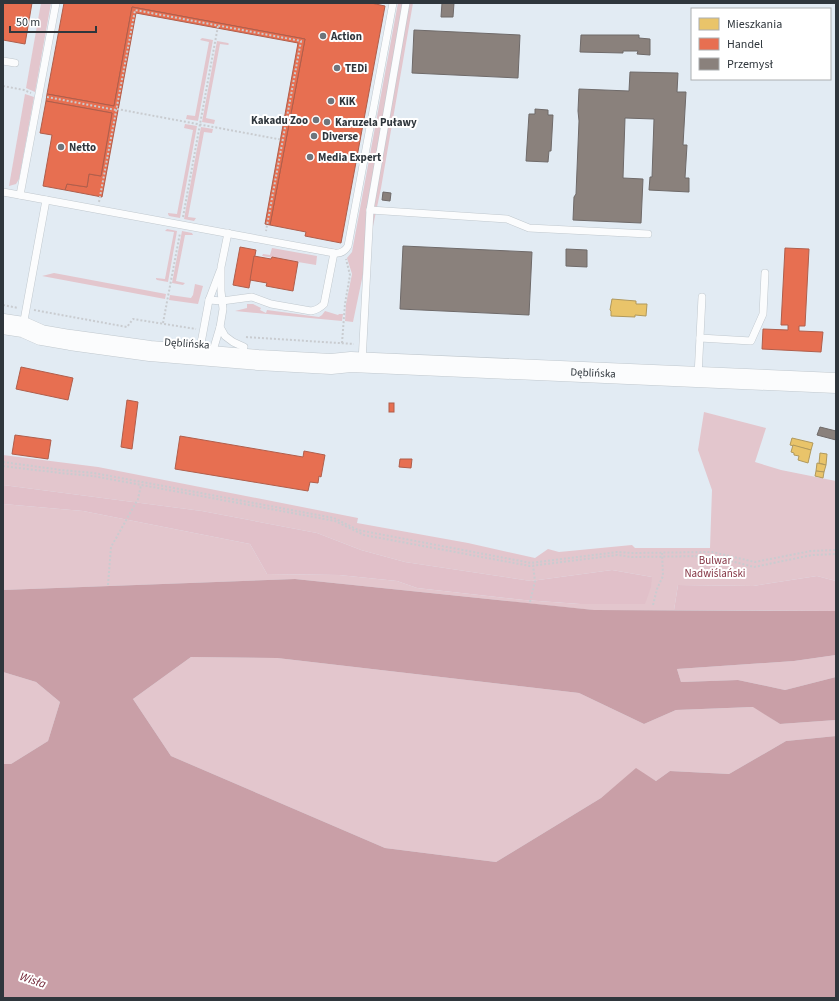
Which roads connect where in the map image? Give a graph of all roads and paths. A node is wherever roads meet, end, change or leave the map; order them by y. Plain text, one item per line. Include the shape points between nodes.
1 (56, 3) edge
2 (393, 3) edge
3 (406, 3) edge
4 (218, 26) junction
5 (3, 61) edge
6 (15, 63) dead end
7 (3, 86) edge
8 (38, 96) junction
9 (116, 109) junction
10 (200, 124) junction
11 (283, 140) junction
12 (3, 192) edge
13 (20, 195) junction
14 (46, 200) junction
15 (98, 209) junction
16 (370, 210) junction
17 (181, 225) junction
18 (228, 233) junction
19 (648, 234) dead end
20 (264, 240) junction
21 (344, 252) junction
22 (334, 253) junction
23 (221, 267) junction
24 (765, 273) dead end
25 (702, 298) dead end
26 (209, 300) junction
27 (222, 301) junction
28 (3, 305) edge
29 (24, 318) junction
30 (3, 324) edge
31 (163, 324) junction
32 (700, 338) junction
33 (210, 341) junction
34 (342, 343) junction
35 (358, 356) junction
36 (698, 377) junction
37 (836, 382) edge
38 (3, 462) edge
39 (3, 466) edge
40 (141, 483) junction
41 (836, 550) edge
42 (662, 553) junction
43 (836, 554) edge
44 (661, 556) junction
45 (532, 563) junction
46 (533, 566) junction
47 (108, 585) dead end
48 (530, 602) dead end
49 (654, 605) dead end

1 - 8 lane
2 - 21 lane via 348,246
3 - 16 lane
4 - 9 path via 135,10
4 - 10 path
4 - 11 path via 301,41
5 - 6 lane
7 - 8 path
8 - 9 path
8 - 13 lane
9 - 10 path
9 - 15 path
10 - 11 path
10 - 17 path
11 - 20 path
12 - 13 lane
13 - 14 lane
14 - 15 lane
14 - 29 lane
15 - 17 lane
16 - 19 lane via 507,219 529,228
16 - 35 lane
17 - 18 lane
17 - 31 path
18 - 20 lane
18 - 23 lane
20 - 22 lane
21 - 22 lane
21 - 34 path via 350,275
22 - 27 lane via 324,304 315,311 271,304 252,297
23 - 26 lane
23 - 27 lane
24 - 32 lane via 763,314 751,341
25 - 32 lane
26 - 27 lane
26 - 33 lane
27 - 33 lane via 223,309
28 - 29 path
29 - 30 main road, Dęblińska
29 - 31 path via 127,327 133,319
29 - 33 main road, Dęblińska via 41,335 150,351
31 - 33 path
32 - 36 lane
33 - 34 path via 232,331 242,337
33 - 35 main road, Dęblińska via 244,347 329,353 341,357
33 - 35 main road, Dęblińska via 331,364
34 - 35 path
35 - 36 main road, Dęblińska
36 - 37 main road, Dęblińska
38 - 40 path via 94,473
39 - 40 path
40 - 45 path via 334,518 358,530
40 - 46 path via 335,521 364,535
40 - 47 path via 138,499 111,547
41 - 42 path via 811,551 755,562 712,552
42 - 44 path
42 - 45 path via 617,552
43 - 44 path via 812,555 754,566 712,556
44 - 46 path via 617,555
44 - 49 path via 663,576
45 - 46 path
46 - 48 path via 535,581

